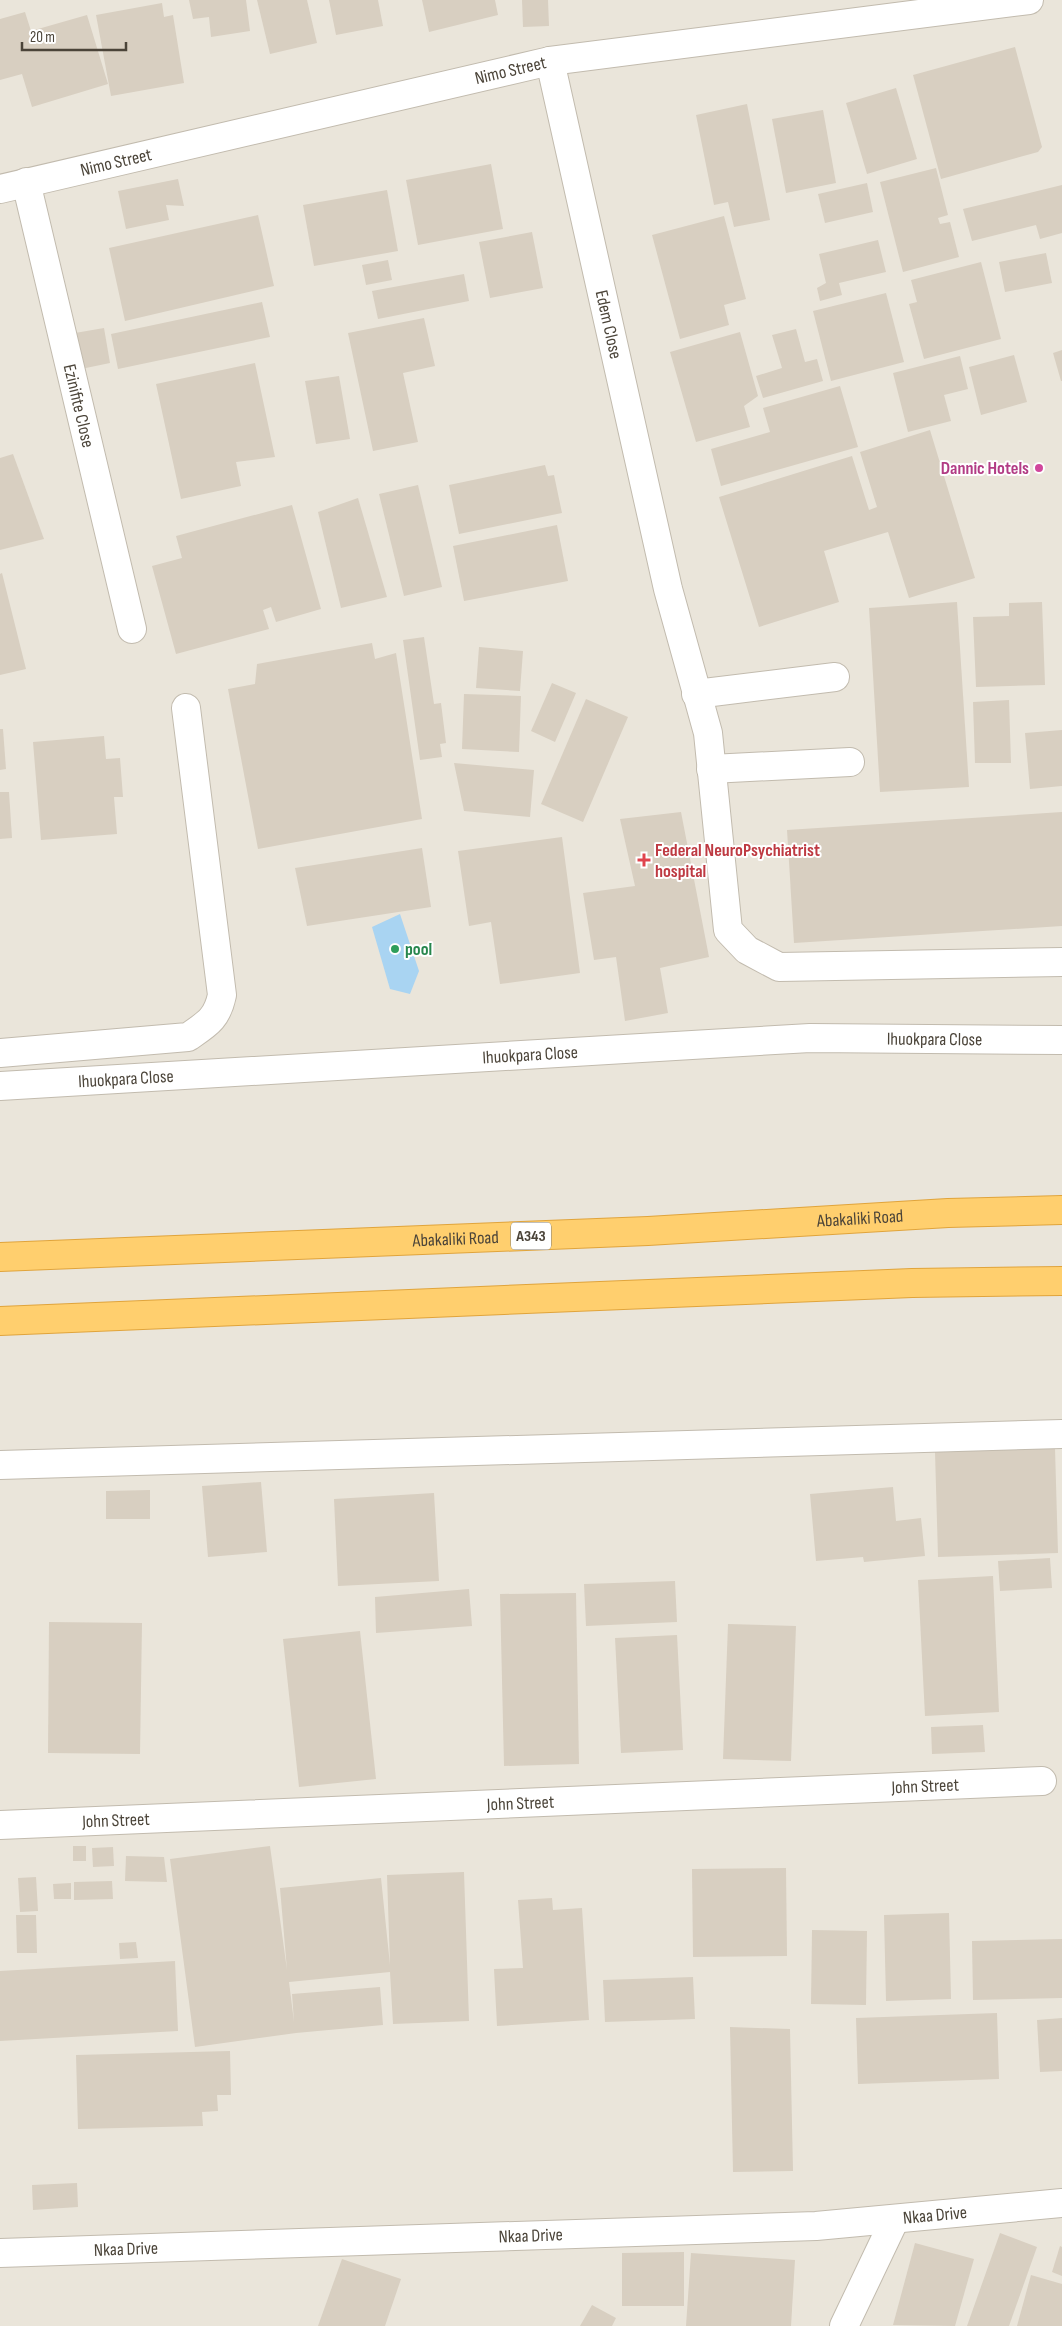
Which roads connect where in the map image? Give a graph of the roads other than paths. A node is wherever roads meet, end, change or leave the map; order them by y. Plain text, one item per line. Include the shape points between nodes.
1 (1029, 0) edge
2 (550, 60) junction
3 (26, 182) junction
4 (0, 189) edge
5 (132, 628) dead end
6 (835, 677) dead end
7 (696, 694) junction
8 (186, 708) dead end
9 (850, 762) dead end
10 (711, 769) junction
11 (1062, 962) edge
12 (1062, 1040) edge
13 (0, 1052) edge
14 (0, 1086) edge
15 (1062, 1210) edge
16 (0, 1256) edge
17 (1062, 1281) edge
18 (0, 1321) edge
19 (1062, 1434) edge
20 (0, 1465) edge
21 (1042, 1780) dead end
22 (0, 1825) edge
23 (1062, 2203) edge
24 (895, 2219) junction
25 (0, 2253) edge
26 (844, 2326) edge

1 - 2 street, Nimo Street
2 - 3 street, Nimo Street
2 - 7 street, Edem Close via 668,590
3 - 4 street, Nimo Street
3 - 5 street, Ezinifite Close
6 - 7 street
7 - 10 street, Edem Close via 708,733
8 - 13 street via 222,995 219,1010 210,1022 188,1037
9 - 10 street
10 - 11 street, Edem Close via 728,930 747,950 779,967
12 - 14 street, Ihuokpara Close via 810,1038
15 - 16 highway, Abakaliki Road / A343 via 948,1213 648,1231
17 - 18 highway via 902,1284
19 - 20 street
21 - 22 street, John Street
23 - 24 street, Nkaa Drive
24 - 25 street, Nkaa Drive via 816,2226
24 - 26 street

